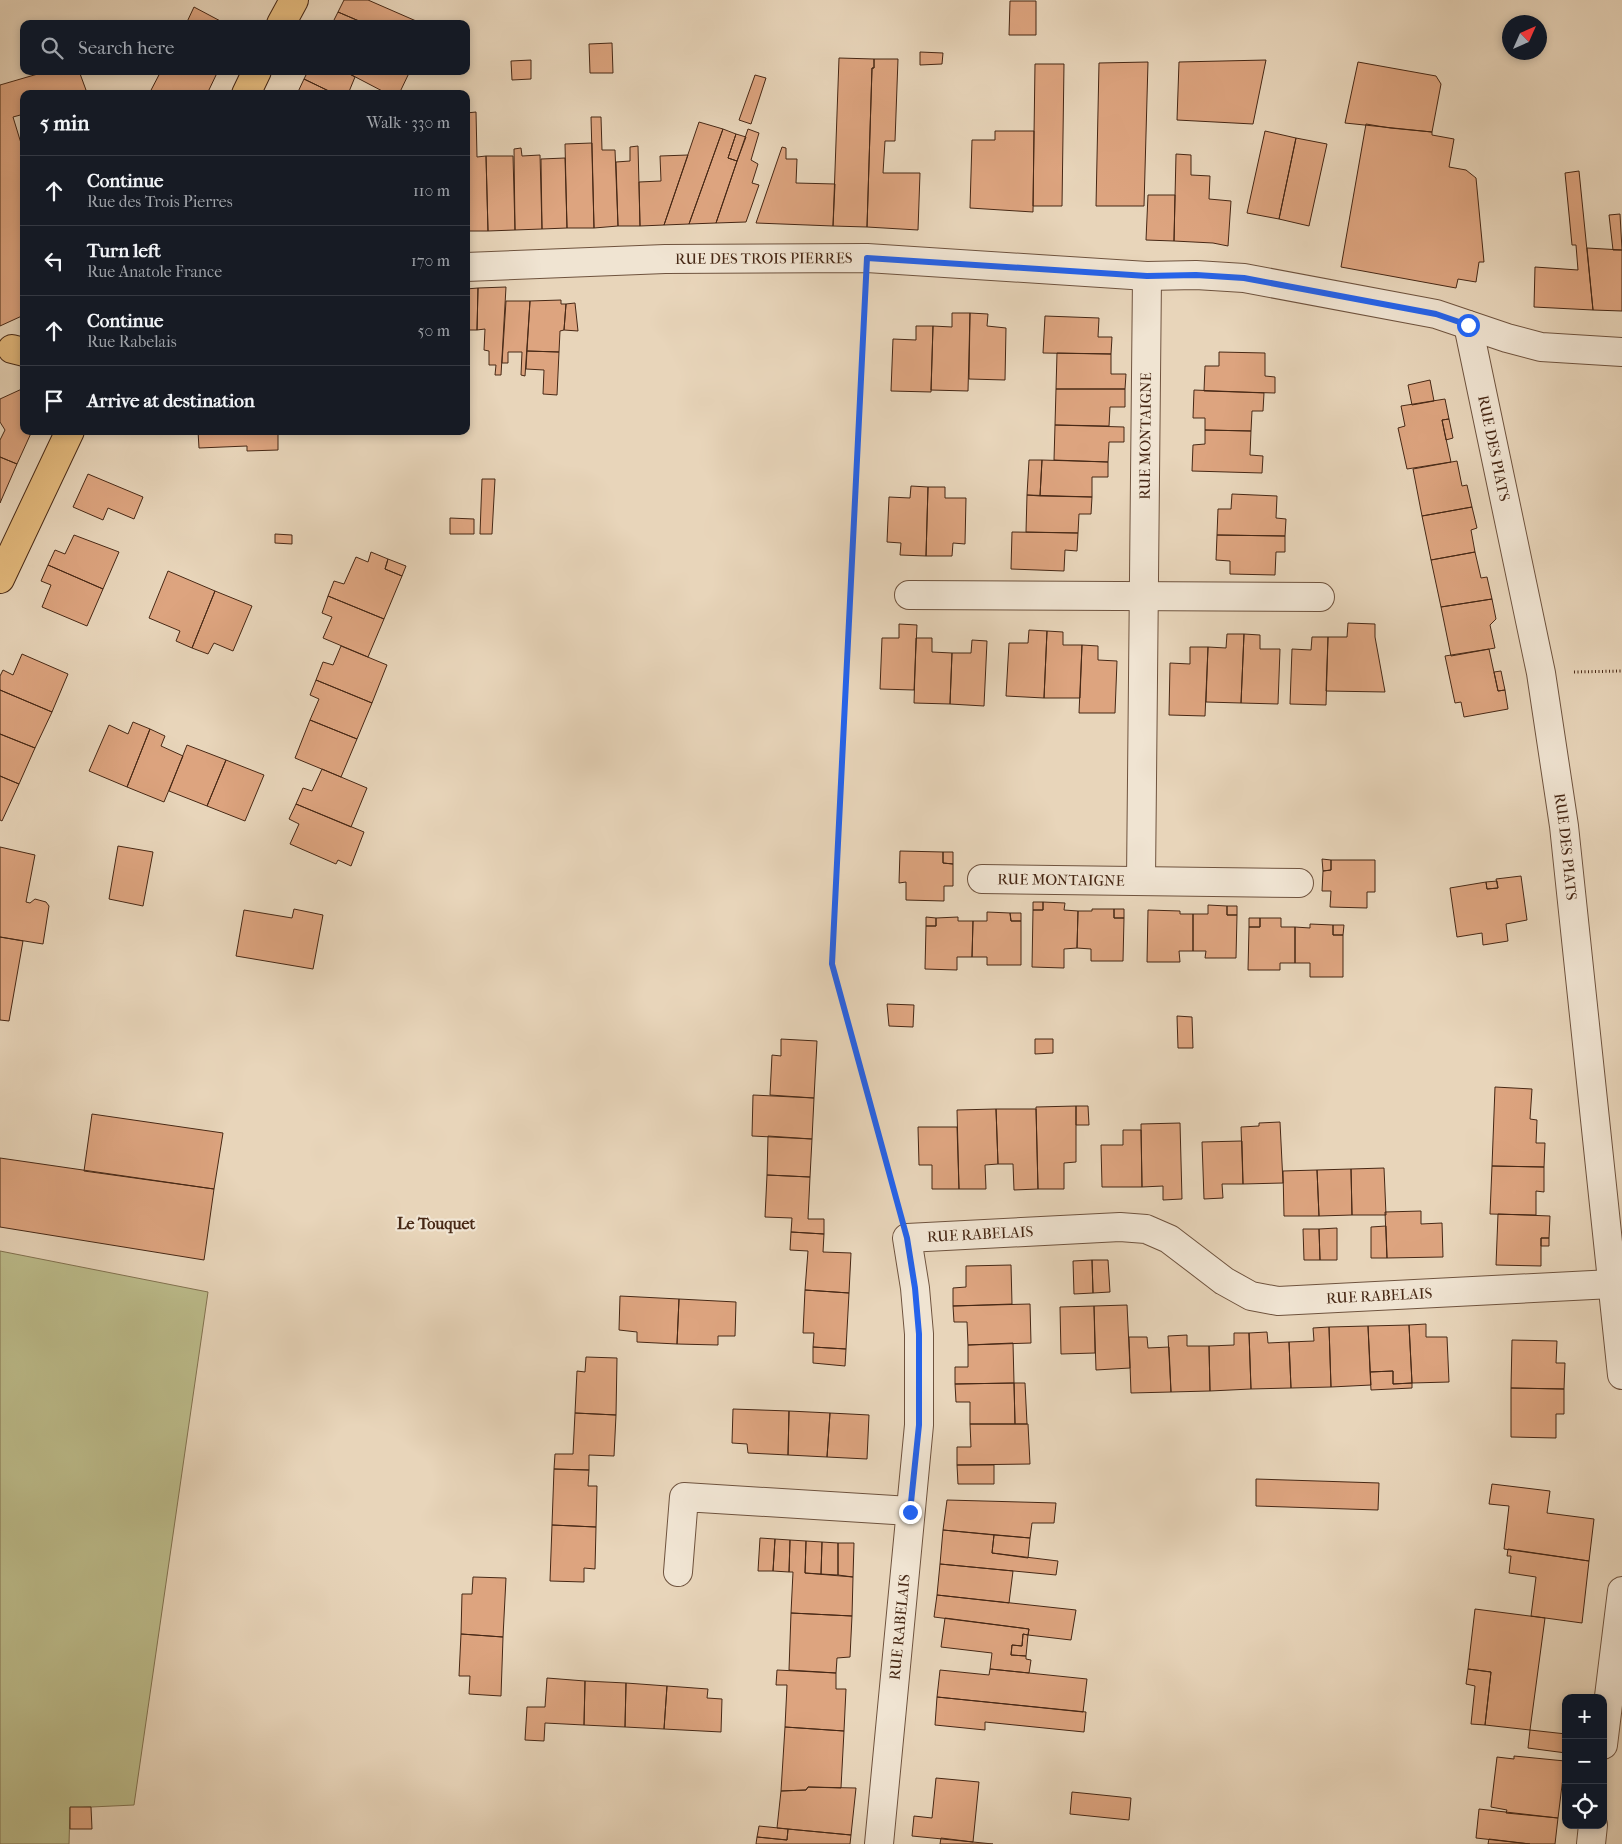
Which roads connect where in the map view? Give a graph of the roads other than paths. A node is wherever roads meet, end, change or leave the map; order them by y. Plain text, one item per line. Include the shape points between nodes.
1 (294, 0) edge
2 (283, 20) edge
3 (255, 75) edge
4 (248, 90) edge
5 (470, 267) edge
6 (1147, 276) junction
7 (1468, 325) junction
8 (1622, 352) edge
9 (68, 435) edge
10 (0, 578) edge
11 (909, 595) dead end
12 (1143, 596) junction
13 (1320, 597) dead end
14 (982, 879) dead end
15 (1141, 880) junction
16 (1299, 883) dead end
17 (1612, 1284) junction
18 (1622, 1375) edge
19 (910, 1512) junction
20 (678, 1572) dead end
21 (1622, 1591) edge
22 (1604, 1739) edge
23 (1593, 1829) edge
24 (878, 1844) edge
25 (1591, 1844) edge

1 - 2 main road
3 - 4 main road
5 - 6 street, RUE DES TROIS PIERRES via 665,259 867,258
6 - 7 street, RUE DES TROIS PIERRES via 1244,278 1436,314
6 - 12 street, RUE MONTAIGNE
7 - 8 street, RUE DES TROIS PIERRES via 1541,347
7 - 17 street, RUE DES PIATS via 1540,673 1564,826
9 - 10 main road
11 - 12 street
12 - 13 street
12 - 15 street, RUE MONTAIGNE
14 - 15 street, RUE MONTAIGNE
15 - 16 street, RUE MONTAIGNE
17 - 18 street, RUE DES PIATS
17 - 19 street, RUE RABELAIS via 1278,1301 1251,1296 1230,1285 1169,1239 1146,1229 907,1238 919,1334 919,1425
19 - 20 street via 684,1497
19 - 24 street, RUE RABELAIS
21 - 22 street
23 - 25 street

